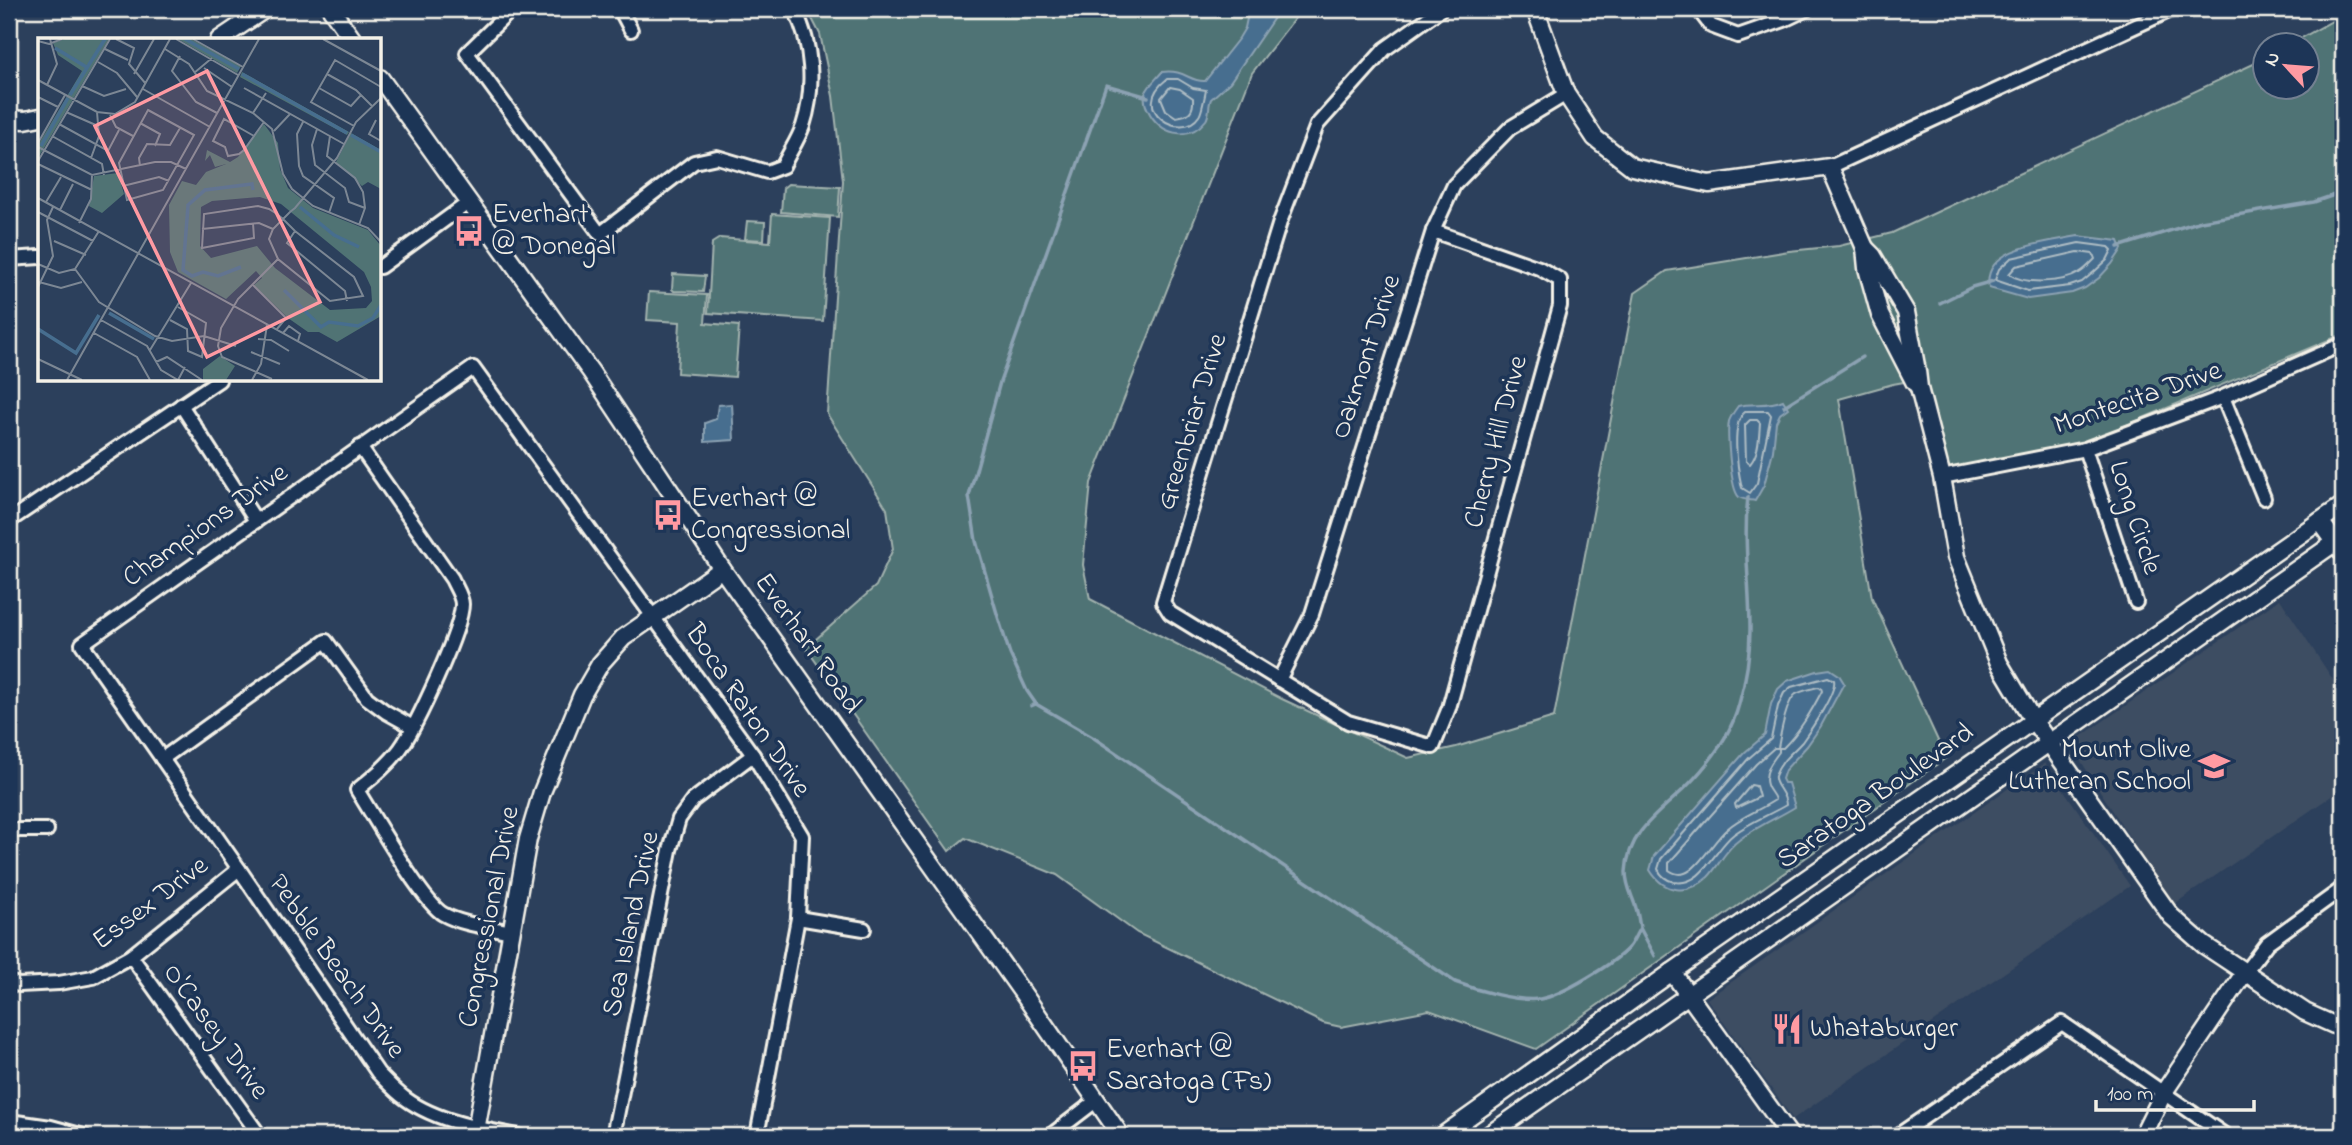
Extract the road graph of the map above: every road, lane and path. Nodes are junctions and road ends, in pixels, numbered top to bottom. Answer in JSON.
{"nodes":[{"id":1,"x":265,"y":9,"type":"edge"},
{"id":2,"x":331,"y":9,"type":"edge"},
{"id":3,"x":512,"y":9,"type":"edge"},
{"id":4,"x":620,"y":9,"type":"edge"},
{"id":5,"x":794,"y":9,"type":"edge"},
{"id":6,"x":1441,"y":9,"type":"edge"},
{"id":7,"x":1535,"y":9,"type":"edge"},
{"id":8,"x":1698,"y":9,"type":"edge"},
{"id":9,"x":1807,"y":9,"type":"edge"},
{"id":10,"x":2173,"y":9,"type":"edge"},
{"id":11,"x":631,"y":30,"type":"dead end"},
{"id":12,"x":222,"y":38,"type":"edge"},
{"id":13,"x":352,"y":38,"type":"edge"},
{"id":14,"x":382,"y":86,"type":"edge"},
{"id":15,"x":1566,"y":94,"type":"junction"},
{"id":16,"x":38,"y":117,"type":"edge"},
{"id":17,"x":9,"y":119,"type":"edge"},
{"id":18,"x":1830,"y":167,"type":"junction"},
{"id":19,"x":468,"y":203,"type":"junction"},
{"id":20,"x":1433,"y":231,"type":"junction"},
{"id":21,"x":1865,"y":248,"type":"junction"},
{"id":22,"x":38,"y":257,"type":"edge"},
{"id":23,"x":9,"y":259,"type":"edge"},
{"id":24,"x":382,"y":266,"type":"edge"},
{"id":25,"x":2343,"y":344,"type":"edge"},
{"id":26,"x":473,"y":368,"type":"joint"},
{"id":27,"x":216,"y":382,"type":"edge"},
{"id":28,"x":1919,"y":388,"type":"junction"},
{"id":29,"x":2223,"y":397,"type":"junction"},
{"id":30,"x":181,"y":405,"type":"junction"},
{"id":31,"x":360,"y":447,"type":"junction"},
{"id":32,"x":2085,"y":449,"type":"junction"},
{"id":33,"x":1942,"y":477,"type":"junction"},
{"id":34,"x":2264,"y":498,"type":"dead end"},
{"id":35,"x":2343,"y":505,"type":"edge"},
{"id":36,"x":9,"y":521,"type":"edge"},
{"id":37,"x":256,"y":521,"type":"junction"},
{"id":38,"x":2320,"y":521,"type":"junction"},
{"id":39,"x":2340,"y":544,"type":"edge"},
{"id":40,"x":722,"y":569,"type":"junction"},
{"id":41,"x":2136,"y":602,"type":"dead end"},
{"id":42,"x":653,"y":617,"type":"junction"},
{"id":43,"x":1279,"y":680,"type":"junction"},
{"id":44,"x":2033,"y":720,"type":"junction"},
{"id":45,"x":413,"y":727,"type":"junction"},
{"id":46,"x":2050,"y":743,"type":"junction"},
{"id":47,"x":1433,"y":747,"type":"joint"},
{"id":48,"x":753,"y":755,"type":"junction"},
{"id":49,"x":162,"y":759,"type":"junction"},
{"id":50,"x":9,"y":830,"type":"edge"},
{"id":51,"x":47,"y":830,"type":"dead end"},
{"id":52,"x":239,"y":869,"type":"junction"},
{"id":53,"x":2343,"y":888,"type":"edge"},
{"id":54,"x":798,"y":918,"type":"junction"},
{"id":55,"x":864,"y":929,"type":"dead end"},
{"id":56,"x":511,"y":932,"type":"junction"},
{"id":57,"x":131,"y":956,"type":"junction"},
{"id":58,"x":1672,"y":972,"type":"junction"},
{"id":59,"x":2245,"y":972,"type":"junction"},
{"id":60,"x":9,"y":982,"type":"edge"},
{"id":61,"x":1688,"y":994,"type":"junction"},
{"id":62,"x":2343,"y":1029,"type":"edge"},
{"id":63,"x":2164,"y":1092,"type":"junction"},
{"id":64,"x":1097,"y":1100,"type":"junction"},
{"id":65,"x":14,"y":1122,"type":"edge"},
{"id":66,"x":476,"y":1132,"type":"edge"},
{"id":67,"x":13,"y":1136,"type":"edge"},
{"id":68,"x":84,"y":1136,"type":"edge"},
{"id":69,"x":260,"y":1136,"type":"edge"},
{"id":70,"x":519,"y":1136,"type":"edge"},
{"id":71,"x":613,"y":1136,"type":"edge"},
{"id":72,"x":757,"y":1136,"type":"edge"},
{"id":73,"x":1050,"y":1136,"type":"edge"},
{"id":74,"x":1121,"y":1136,"type":"edge"},
{"id":75,"x":1441,"y":1136,"type":"edge"},
{"id":76,"x":1488,"y":1136,"type":"edge"},
{"id":77,"x":1790,"y":1136,"type":"edge"},
{"id":78,"x":1897,"y":1136,"type":"edge"},
{"id":79,"x":2142,"y":1136,"type":"edge"},
{"id":80,"x":2226,"y":1136,"type":"edge"}],
"edges":[{"from":1,"to":12,"type":"main road"},
{"from":2,"to":13,"type":"main road"},
{"from":3,"to":5,"type":"street"},
{"from":4,"to":11,"type":"street"},
{"from":6,"to":43,"type":"street","name":"Greenbriar Drive"},
{"from":7,"to":15,"type":"main road"},
{"from":8,"to":9,"type":"street"},
{"from":10,"to":18,"type":"street"},
{"from":14,"to":19,"type":"main road","name":"Everhart Road"},
{"from":15,"to":18,"type":"main road"},
{"from":15,"to":20,"type":"street","name":"Oakmont Drive"},
{"from":16,"to":17,"type":"main road"},
{"from":18,"to":21,"type":"main road"},
{"from":19,"to":24,"type":"street"},
{"from":19,"to":40,"type":"main road","name":"Everhart Road"},
{"from":20,"to":43,"type":"street","name":"Oakmont Drive"},
{"from":20,"to":47,"type":"street","name":"Cherry Hill Drive"},
{"from":21,"to":28,"type":"main road"},
{"from":21,"to":28,"type":"main road"},
{"from":22,"to":23,"type":"street"},
{"from":25,"to":29,"type":"street","name":"Montecita Drive"},
{"from":26,"to":31,"type":"street","name":"Champions Drive"},
{"from":26,"to":42,"type":"street","name":"Boca Raton Drive"},
{"from":27,"to":30,"type":"street"},
{"from":28,"to":33,"type":"main road"},
{"from":29,"to":32,"type":"street","name":"Montecita Drive"},
{"from":29,"to":34,"type":"street"},
{"from":30,"to":36,"type":"street"},
{"from":30,"to":37,"type":"street"},
{"from":31,"to":37,"type":"street","name":"Champions Drive"},
{"from":31,"to":45,"type":"street"},
{"from":32,"to":33,"type":"street","name":"Montecita Drive"},
{"from":32,"to":41,"type":"street","name":"Long Circle"},
{"from":33,"to":44,"type":"main road"},
{"from":35,"to":38,"type":"main road","name":"Saratoga Boulevard"},
{"from":37,"to":49,"type":"street","name":"Champions Drive"},
{"from":38,"to":39,"type":"main road"},
{"from":38,"to":44,"type":"main road","name":"Saratoga Boulevard"},
{"from":39,"to":46,"type":"main road","name":"Saratoga Boulevard"},
{"from":40,"to":42,"type":"main road","name":"Congressional Drive"},
{"from":40,"to":64,"type":"main road","name":"Everhart Road"},
{"from":42,"to":48,"type":"street","name":"Boca Raton Drive"},
{"from":42,"to":56,"type":"main road","name":"Congressional Drive"},
{"from":43,"to":47,"type":"street","name":"Greenbriar Drive"},
{"from":44,"to":46,"type":"main road"},
{"from":44,"to":58,"type":"main road","name":"Saratoga Boulevard"},
{"from":45,"to":49,"type":"street"},
{"from":45,"to":56,"type":"street"},
{"from":46,"to":59,"type":"main road"},
{"from":46,"to":61,"type":"main road","name":"Saratoga Boulevard"},
{"from":48,"to":54,"type":"street","name":"Boca Raton Drive"},
{"from":48,"to":71,"type":"street","name":"Sea Island Drive"},
{"from":49,"to":52,"type":"street","name":"Pebble Beach Drive"},
{"from":50,"to":51,"type":"street"},
{"from":52,"to":57,"type":"street","name":"Essex Drive"},
{"from":52,"to":66,"type":"street","name":"Pebble Beach Drive"},
{"from":53,"to":59,"type":"street"},
{"from":54,"to":55,"type":"street"},
{"from":54,"to":72,"type":"street","name":"Boca Raton Drive"},
{"from":56,"to":66,"type":"main road","name":"Congressional Drive"},
{"from":57,"to":60,"type":"street","name":"Essex Drive"},
{"from":57,"to":69,"type":"street","name":"O'Casey Drive"},
{"from":58,"to":61,"type":"main road"},
{"from":58,"to":75,"type":"main road","name":"Saratoga Boulevard"},
{"from":59,"to":62,"type":"main road"},
{"from":59,"to":63,"type":"main road"},
{"from":61,"to":76,"type":"main road","name":"Saratoga Boulevard"},
{"from":61,"to":77,"type":"main road"},
{"from":63,"to":78,"type":"street"},
{"from":63,"to":79,"type":"main road"},
{"from":63,"to":80,"type":"street"},
{"from":64,"to":73,"type":"street"},
{"from":64,"to":74,"type":"main road","name":"Everhart Road"},
{"from":65,"to":67,"type":"street"},
{"from":65,"to":68,"type":"street"},
{"from":66,"to":70,"type":"street","name":"Pebble Beach Drive"}]}
